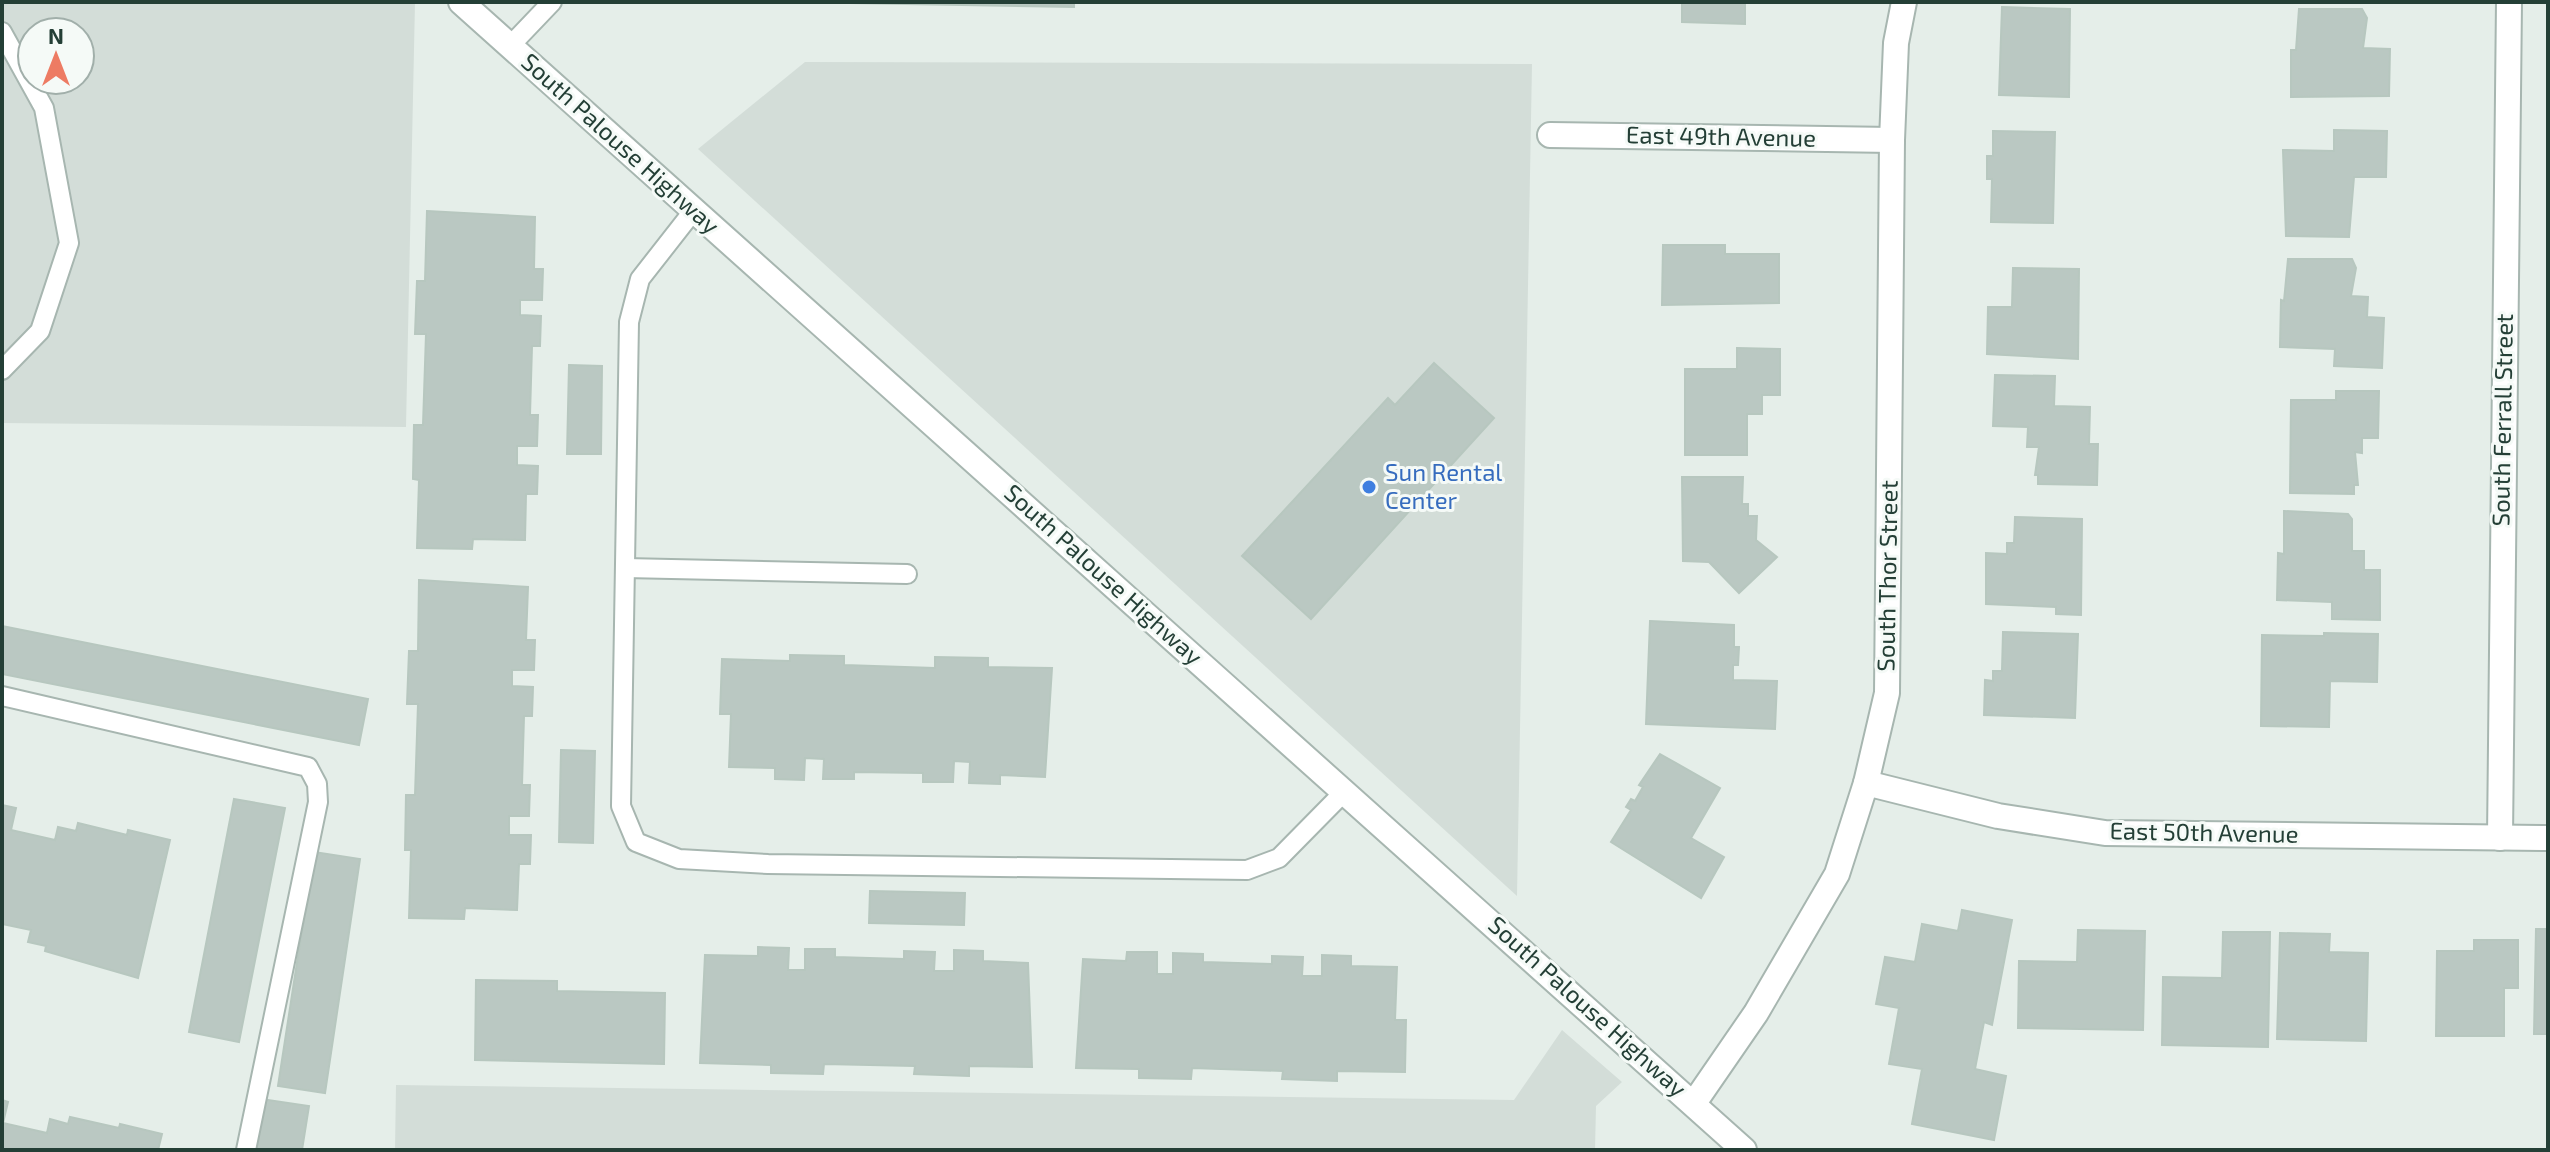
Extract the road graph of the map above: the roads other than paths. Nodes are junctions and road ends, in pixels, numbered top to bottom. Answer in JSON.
{"nodes":[{"id":1,"x":461,"y":2,"type":"edge"},
{"id":2,"x":552,"y":2,"type":"edge"},
{"id":3,"x":1904,"y":2,"type":"edge"},
{"id":4,"x":2509,"y":2,"type":"edge"},
{"id":5,"x":2,"y":32,"type":"edge"},
{"id":6,"x":510,"y":46,"type":"junction"},
{"id":7,"x":1550,"y":135,"type":"dead end"},
{"id":8,"x":1892,"y":140,"type":"junction"},
{"id":9,"x":694,"y":210,"type":"junction"},
{"id":10,"x":2,"y":370,"type":"edge"},
{"id":11,"x":625,"y":568,"type":"junction"},
{"id":12,"x":907,"y":574,"type":"dead end"},
{"id":13,"x":2,"y":696,"type":"edge"},
{"id":14,"x":1866,"y":783,"type":"junction"},
{"id":15,"x":1345,"y":791,"type":"junction"},
{"id":16,"x":2500,"y":838,"type":"junction"},
{"id":17,"x":2548,"y":838,"type":"edge"},
{"id":18,"x":1694,"y":1103,"type":"junction"},
{"id":19,"x":246,"y":1150,"type":"edge"},
{"id":20,"x":1744,"y":1150,"type":"edge"}],
"edges":[{"from":1,"to":6,"type":"street","name":"South Palouse Highway"},
{"from":2,"to":6,"type":"lane"},
{"from":3,"to":8,"type":"street","name":"South Thor Street"},
{"from":4,"to":16,"type":"street","name":"South Ferrall Street"},
{"from":5,"to":10,"type":"lane"},
{"from":6,"to":9,"type":"street","name":"South Palouse Highway"},
{"from":7,"to":8,"type":"street","name":"East 49th Avenue"},
{"from":8,"to":14,"type":"street","name":"South Thor Street"},
{"from":9,"to":11,"type":"lane"},
{"from":9,"to":15,"type":"street","name":"South Palouse Highway"},
{"from":11,"to":12,"type":"lane"},
{"from":11,"to":15,"type":"lane"},
{"from":13,"to":19,"type":"lane"},
{"from":14,"to":16,"type":"street","name":"East 50th Avenue"},
{"from":14,"to":18,"type":"street","name":"South Thor Street"},
{"from":15,"to":18,"type":"street","name":"South Palouse Highway"},
{"from":16,"to":17,"type":"street","name":"East 50th Avenue"},
{"from":18,"to":20,"type":"street","name":"South Palouse Highway"}]}
